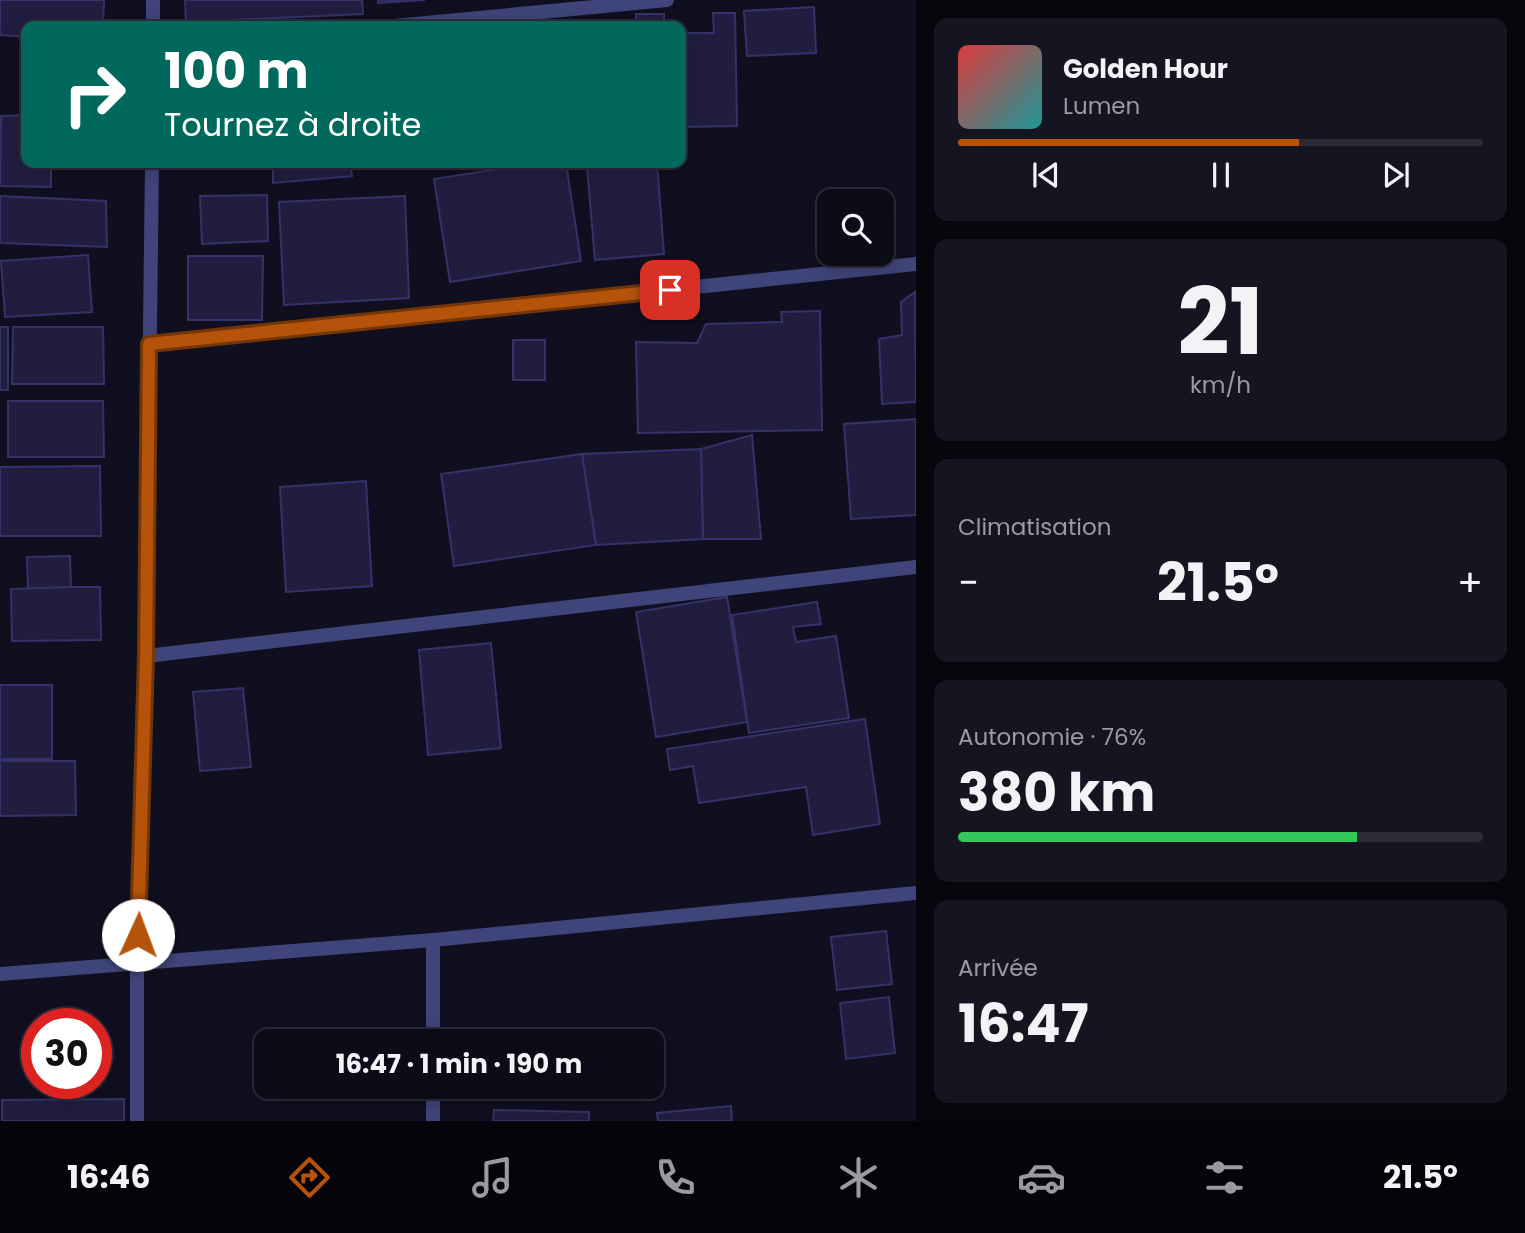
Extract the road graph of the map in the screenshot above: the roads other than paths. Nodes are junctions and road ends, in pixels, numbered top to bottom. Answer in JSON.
{"nodes":[{"id":1,"x":153,"y":0,"type":"edge"},
{"id":2,"x":667,"y":0,"type":"edge"},
{"id":3,"x":153,"y":21,"type":"edge"},
{"id":4,"x":446,"y":21,"type":"edge"},
{"id":5,"x":152,"y":168,"type":"edge"},
{"id":6,"x":916,"y":264,"type":"edge"},
{"id":7,"x":149,"y":344,"type":"junction"},
{"id":8,"x":916,"y":567,"type":"edge"},
{"id":9,"x":146,"y":656,"type":"junction"},
{"id":10,"x":916,"y":893,"type":"edge"},
{"id":11,"x":433,"y":940,"type":"junction"},
{"id":12,"x":137,"y":963,"type":"junction"},
{"id":13,"x":0,"y":974,"type":"edge"},
{"id":14,"x":433,"y":1029,"type":"edge"},
{"id":15,"x":433,"y":1099,"type":"edge"},
{"id":16,"x":137,"y":1121,"type":"edge"},
{"id":17,"x":433,"y":1121,"type":"edge"}],
"edges":[{"from":1,"to":3,"type":"street"},
{"from":2,"to":4,"type":"street"},
{"from":5,"to":7,"type":"street"},
{"from":6,"to":7,"type":"street"},
{"from":7,"to":9,"type":"street"},
{"from":8,"to":9,"type":"street"},
{"from":9,"to":12,"type":"street"},
{"from":10,"to":11,"type":"street"},
{"from":11,"to":12,"type":"street"},
{"from":11,"to":14,"type":"street"},
{"from":12,"to":13,"type":"street"},
{"from":12,"to":16,"type":"street"},
{"from":15,"to":17,"type":"street"}]}
